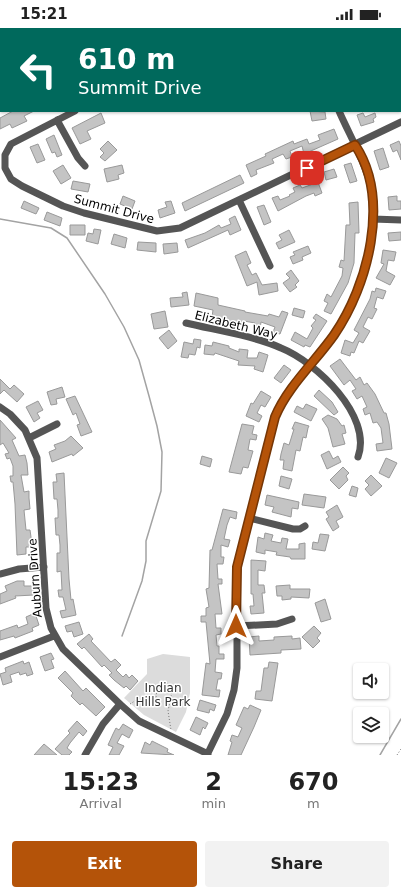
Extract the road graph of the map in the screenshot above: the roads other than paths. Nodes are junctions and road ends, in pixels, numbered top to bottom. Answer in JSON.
{"nodes":[{"id":1,"x":73,"y":112,"type":"edge"},
{"id":2,"x":339,"y":112,"type":"edge"},
{"id":3,"x":57,"y":120,"type":"junction"},
{"id":4,"x":401,"y":122,"type":"edge"},
{"id":5,"x":355,"y":145,"type":"junction"},
{"id":6,"x":85,"y":166,"type":"dead end"},
{"id":7,"x":239,"y":200,"type":"junction"},
{"id":8,"x":373,"y":220,"type":"junction"},
{"id":9,"x":401,"y":220,"type":"edge"},
{"id":10,"x":270,"y":266,"type":"dead end"},
{"id":11,"x":186,"y":323,"type":"dead end"},
{"id":12,"x":310,"y":366,"type":"junction"},
{"id":13,"x":0,"y":407,"type":"edge"},
{"id":14,"x":57,"y":424,"type":"dead end"},
{"id":15,"x":29,"y":438,"type":"junction"},
{"id":16,"x":358,"y":457,"type":"dead end"},
{"id":17,"x":249,"y":518,"type":"junction"},
{"id":18,"x":305,"y":526,"type":"dead end"},
{"id":19,"x":44,"y":567,"type":"junction"},
{"id":20,"x":0,"y":574,"type":"edge"},
{"id":21,"x":292,"y":619,"type":"dead end"},
{"id":22,"x":236,"y":626,"type":"junction"},
{"id":23,"x":54,"y":636,"type":"junction"},
{"id":24,"x":0,"y":657,"type":"edge"},
{"id":25,"x":120,"y":704,"type":"junction"},
{"id":26,"x":207,"y":754,"type":"edge"},
{"id":27,"x":85,"y":755,"type":"edge"}],
"edges":[{"from":1,"to":3,"type":"street","name":"Summit Drive"},
{"from":2,"to":5,"type":"street"},
{"from":3,"to":6,"type":"street"},
{"from":3,"to":7,"type":"street","name":"Summit Drive"},
{"from":4,"to":5,"type":"street","name":"Summit Drive"},
{"from":5,"to":7,"type":"street","name":"Summit Drive"},
{"from":5,"to":8,"type":"street"},
{"from":7,"to":10,"type":"street"},
{"from":8,"to":9,"type":"street"},
{"from":8,"to":12,"type":"street"},
{"from":11,"to":12,"type":"street","name":"Elizabeth Way"},
{"from":12,"to":16,"type":"street","name":"Elizabeth Way"},
{"from":12,"to":17,"type":"street"},
{"from":13,"to":15,"type":"street","name":"Auburn Drive"},
{"from":14,"to":15,"type":"street"},
{"from":15,"to":19,"type":"street","name":"Auburn Drive"},
{"from":17,"to":18,"type":"street"},
{"from":17,"to":22,"type":"street"},
{"from":19,"to":20,"type":"street"},
{"from":19,"to":23,"type":"street","name":"Auburn Drive"},
{"from":21,"to":22,"type":"street"},
{"from":22,"to":26,"type":"street"},
{"from":23,"to":24,"type":"street"},
{"from":23,"to":25,"type":"street","name":"Auburn Drive"},
{"from":25,"to":26,"type":"street","name":"Auburn Drive"},
{"from":25,"to":27,"type":"street"}]}
